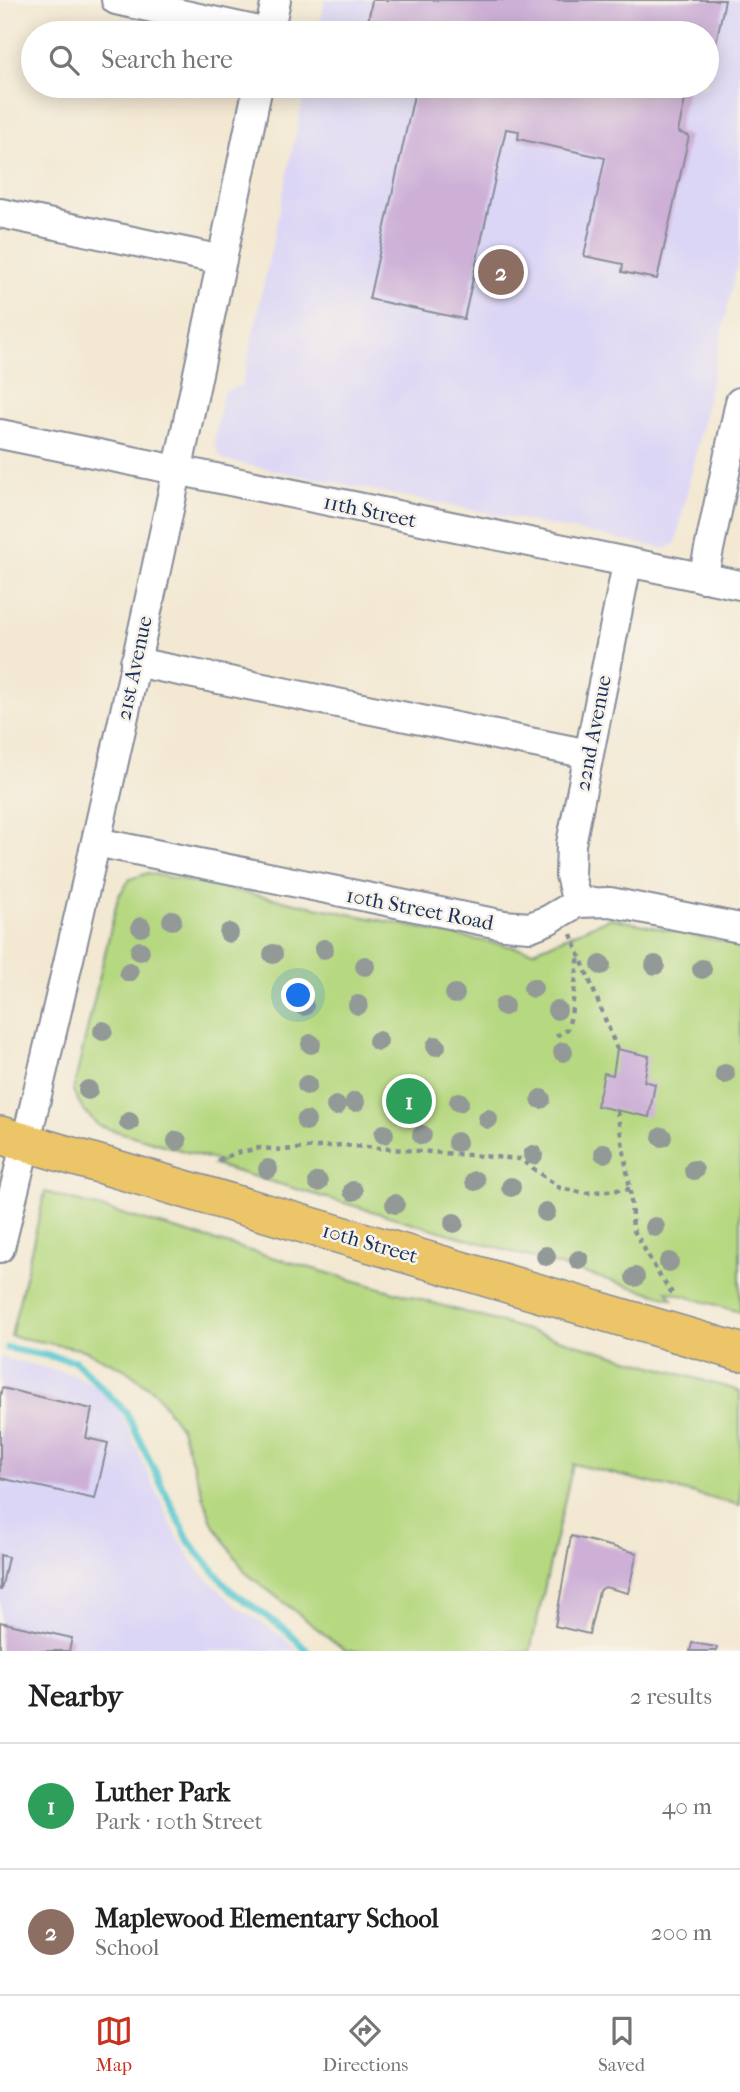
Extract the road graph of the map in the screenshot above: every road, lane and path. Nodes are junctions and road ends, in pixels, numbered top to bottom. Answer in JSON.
{"nodes":[{"id":1,"x":117,"y":0,"type":"edge"},
{"id":2,"x":276,"y":0,"type":"edge"},
{"id":3,"x":213,"y":21,"type":"edge"},
{"id":4,"x":271,"y":21,"type":"edge"},
{"id":5,"x":256,"y":98,"type":"edge"},
{"id":6,"x":0,"y":213,"type":"edge"},
{"id":7,"x":222,"y":260,"type":"junction"},
{"id":8,"x":739,"y":413,"type":"edge"},
{"id":9,"x":0,"y":434,"type":"edge"},
{"id":10,"x":177,"y":471,"type":"junction"},
{"id":11,"x":627,"y":564,"type":"junction"},
{"id":12,"x":703,"y":578,"type":"junction"},
{"id":13,"x":740,"y":585,"type":"edge"},
{"id":14,"x":135,"y":662,"type":"junction"},
{"id":15,"x":590,"y":754,"type":"junction"},
{"id":16,"x":96,"y":842,"type":"junction"},
{"id":17,"x":577,"y":903,"type":"junction"},
{"id":18,"x":740,"y":928,"type":"edge"},
{"id":19,"x":571,"y":934,"type":"dead end"},
{"id":20,"x":579,"y":953,"type":"junction"},
{"id":21,"x":556,"y":1036,"type":"dead end"},
{"id":22,"x":617,"y":1049,"type":"dead end"},
{"id":23,"x":617,"y":1111,"type":"dead end"},
{"id":24,"x":13,"y":1139,"type":"edge"},
{"id":25,"x":218,"y":1160,"type":"dead end"},
{"id":26,"x":630,"y":1189,"type":"junction"},
{"id":27,"x":0,"y":1248,"type":"edge"},
{"id":28,"x":672,"y":1293,"type":"dead end"},
{"id":29,"x":740,"y":1352,"type":"edge"}],
"edges":[{"from":1,"to":3,"type":"street"},
{"from":2,"to":4,"type":"street"},
{"from":5,"to":7,"type":"street","name":"21st Avenue"},
{"from":6,"to":7,"type":"street"},
{"from":7,"to":10,"type":"street","name":"21st Avenue"},
{"from":8,"to":12,"type":"street"},
{"from":9,"to":10,"type":"street","name":"11th Street"},
{"from":10,"to":11,"type":"street","name":"11th Street"},
{"from":10,"to":14,"type":"street","name":"21st Avenue"},
{"from":11,"to":12,"type":"street","name":"11th Street"},
{"from":11,"to":15,"type":"street","name":"22nd Avenue"},
{"from":12,"to":13,"type":"street","name":"11th Street"},
{"from":14,"to":15,"type":"street"},
{"from":14,"to":16,"type":"street","name":"21st Avenue"},
{"from":15,"to":17,"type":"street","name":"22nd Avenue"},
{"from":16,"to":17,"type":"street","name":"10th Street Road"},
{"from":16,"to":24,"type":"street","name":"21st Avenue"},
{"from":17,"to":18,"type":"street","name":"10th Street Road"},
{"from":19,"to":20,"type":"path"},
{"from":20,"to":21,"type":"path"},
{"from":20,"to":22,"type":"path"},
{"from":23,"to":26,"type":"path"},
{"from":24,"to":27,"type":"street","name":"21st Avenue"},
{"from":24,"to":29,"type":"main road","name":"10th Street"},
{"from":25,"to":26,"type":"path"},
{"from":26,"to":28,"type":"path"}]}
